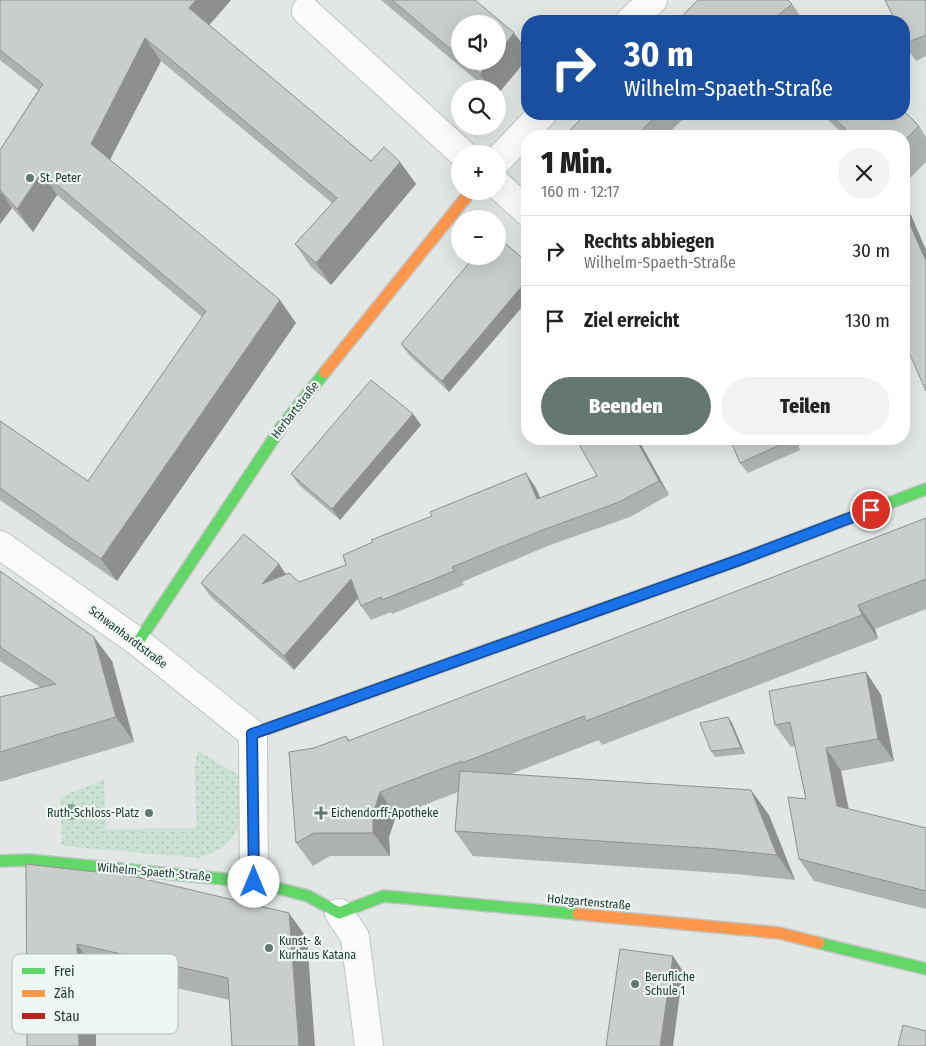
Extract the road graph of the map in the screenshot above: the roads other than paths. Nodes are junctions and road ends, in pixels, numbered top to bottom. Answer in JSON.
{"nodes":[{"id":1,"x":653,"y":0,"type":"edge"},
{"id":2,"x":306,"y":11,"type":"dead end"},
{"id":3,"x":637,"y":15,"type":"edge"},
{"id":4,"x":536,"y":120,"type":"edge"},
{"id":5,"x":527,"y":130,"type":"edge"},
{"id":6,"x":521,"y":136,"type":"edge"},
{"id":7,"x":453,"y":145,"type":"edge"},
{"id":8,"x":506,"y":152,"type":"edge"},
{"id":9,"x":506,"y":192,"type":"edge"},
{"id":10,"x":464,"y":200,"type":"edge"},
{"id":11,"x":521,"y":206,"type":"edge"},
{"id":12,"x":926,"y":489,"type":"edge"},
{"id":13,"x":0,"y":545,"type":"edge"},
{"id":14,"x":138,"y":642,"type":"junction"},
{"id":15,"x":252,"y":734,"type":"junction"},
{"id":16,"x":28,"y":860,"type":"junction"},
{"id":17,"x":0,"y":861,"type":"edge"},
{"id":18,"x":254,"y":882,"type":"junction"},
{"id":19,"x":28,"y":889,"type":"edge"},
{"id":20,"x":339,"y":913,"type":"junction"},
{"id":21,"x":926,"y":969,"type":"edge"},
{"id":22,"x":369,"y":1046,"type":"edge"}],
"edges":[{"from":1,"to":3,"type":"street"},
{"from":2,"to":7,"type":"street"},
{"from":4,"to":5,"type":"street"},
{"from":6,"to":8,"type":"street"},
{"from":9,"to":11,"type":"street"},
{"from":10,"to":14,"type":"street","name":"Herbartstraße"},
{"from":12,"to":15,"type":"street"},
{"from":13,"to":14,"type":"street","name":"Schwanhardtstraße"},
{"from":14,"to":15,"type":"street","name":"Schwanhardtstraße"},
{"from":15,"to":18,"type":"street"},
{"from":16,"to":17,"type":"street","name":"Wilhelm-Spaeth-Straße"},
{"from":16,"to":18,"type":"street","name":"Wilhelm-Spaeth-Straße"},
{"from":16,"to":19,"type":"street"},
{"from":18,"to":20,"type":"street"},
{"from":20,"to":21,"type":"street","name":"Holzgartenstraße"},
{"from":20,"to":22,"type":"street"}]}
